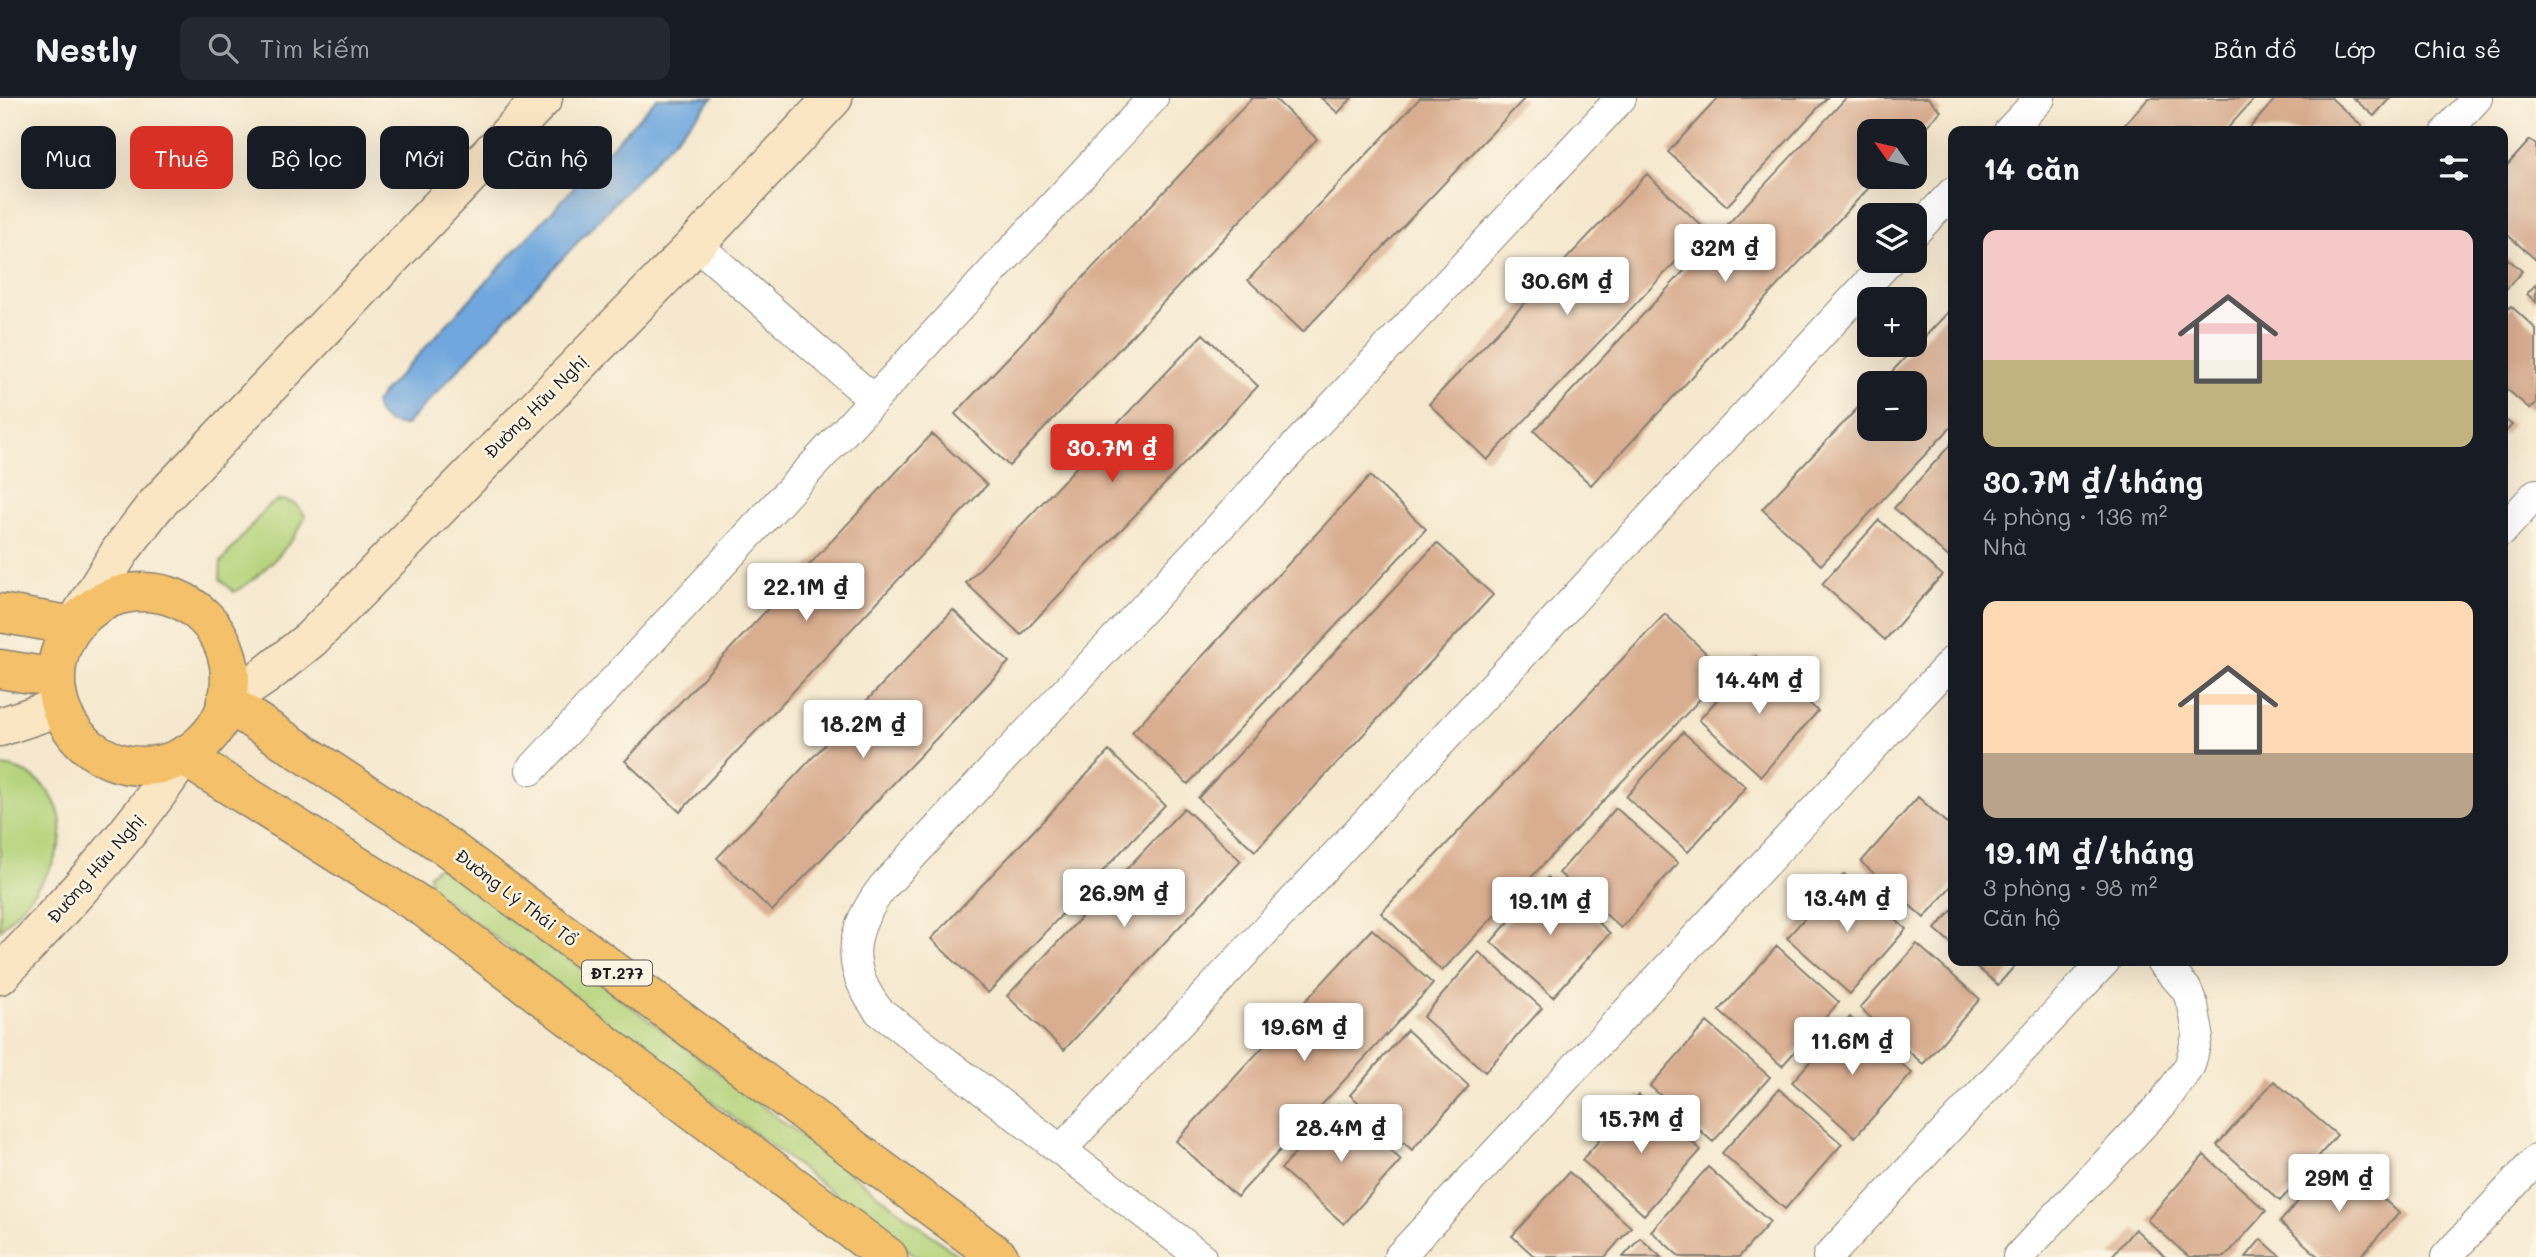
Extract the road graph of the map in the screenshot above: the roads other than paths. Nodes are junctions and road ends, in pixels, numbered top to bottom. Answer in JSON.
{"nodes":[{"id":1,"x":543,"y":98,"type":"edge"},
{"id":2,"x":833,"y":98,"type":"edge"},
{"id":3,"x":1153,"y":98,"type":"edge"},
{"id":4,"x":1621,"y":98,"type":"edge"},
{"id":5,"x":2040,"y":98,"type":"edge"},
{"id":6,"x":2477,"y":98,"type":"edge"},
{"id":7,"x":2015,"y":126,"type":"edge"},
{"id":8,"x":2451,"y":126,"type":"edge"},
{"id":9,"x":1948,"y":197,"type":"edge"},
{"id":10,"x":1927,"y":219,"type":"edge"},
{"id":11,"x":696,"y":244,"type":"junction"},
{"id":12,"x":1878,"y":273,"type":"edge"},
{"id":13,"x":874,"y":400,"type":"junction"},
{"id":14,"x":2536,"y":494,"type":"edge"},
{"id":15,"x":2508,"y":524,"type":"edge"},
{"id":16,"x":0,"y":613,"type":"edge"},
{"id":17,"x":76,"y":623,"type":"junction"},
{"id":18,"x":1948,"y":667,"type":"edge"},
{"id":19,"x":0,"y":669,"type":"edge"},
{"id":20,"x":58,"y":692,"type":"junction"},
{"id":21,"x":226,"y":702,"type":"junction"},
{"id":22,"x":0,"y":727,"type":"edge"},
{"id":23,"x":183,"y":756,"type":"junction"},
{"id":24,"x":531,"y":770,"type":"dead end"},
{"id":25,"x":2100,"y":966,"type":"edge"},
{"id":26,"x":2165,"y":966,"type":"edge"},
{"id":27,"x":0,"y":975,"type":"edge"},
{"id":28,"x":1061,"y":1150,"type":"junction"},
{"id":29,"x":2536,"y":1160,"type":"edge"},
{"id":30,"x":888,"y":1257,"type":"edge"},
{"id":31,"x":999,"y":1257,"type":"edge"},
{"id":32,"x":1202,"y":1257,"type":"edge"},
{"id":33,"x":1399,"y":1257,"type":"edge"},
{"id":34,"x":1828,"y":1257,"type":"edge"},
{"id":35,"x":2018,"y":1257,"type":"edge"},
{"id":36,"x":2446,"y":1257,"type":"edge"}],
"edges":[{"from":1,"to":17,"type":"main road"},
{"from":2,"to":11,"type":"main road","name":"Đường Hữu Nghị"},
{"from":3,"to":13,"type":"street"},
{"from":4,"to":28,"type":"street"},
{"from":5,"to":7,"type":"street"},
{"from":6,"to":8,"type":"street"},
{"from":9,"to":10,"type":"street"},
{"from":11,"to":13,"type":"street"},
{"from":11,"to":21,"type":"main road","name":"Đường Hữu Nghị"},
{"from":12,"to":28,"type":"street"},
{"from":13,"to":24,"type":"street"},
{"from":14,"to":15,"type":"street"},
{"from":16,"to":17,"type":"main road"},
{"from":17,"to":20,"type":"main road"},
{"from":17,"to":21,"type":"main road"},
{"from":18,"to":33,"type":"street"},
{"from":19,"to":20,"type":"main road"},
{"from":20,"to":22,"type":"main road"},
{"from":20,"to":23,"type":"main road"},
{"from":21,"to":23,"type":"main road"},
{"from":21,"to":31,"type":"main road","name":"Đường Lý Thái Tổ","number":"ĐT.277"},
{"from":23,"to":27,"type":"main road","name":"Đường Hữu Nghị"},
{"from":23,"to":30,"type":"main road"},
{"from":25,"to":34,"type":"street"},
{"from":26,"to":35,"type":"street"},
{"from":28,"to":32,"type":"street"},
{"from":29,"to":36,"type":"street"}]}
